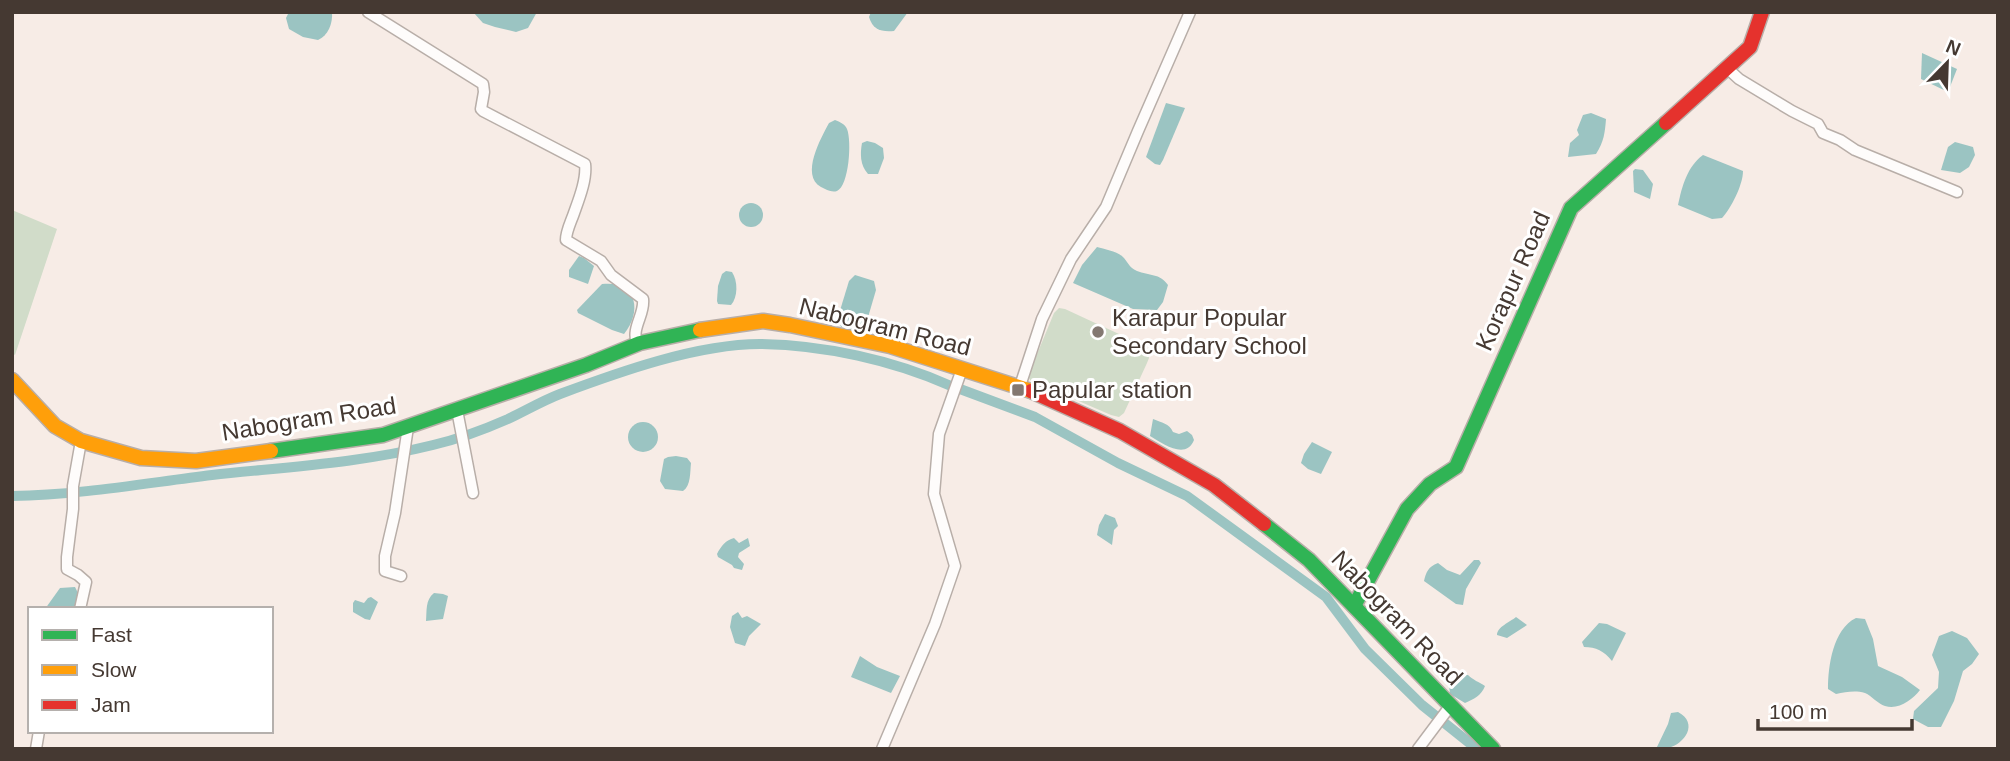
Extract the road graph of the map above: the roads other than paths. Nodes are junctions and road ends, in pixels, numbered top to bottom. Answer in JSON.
{"nodes":[{"id":1,"x":368,"y":12,"type":"edge"},
{"id":2,"x":1190,"y":12,"type":"edge"},
{"id":3,"x":1762,"y":12,"type":"edge"},
{"id":4,"x":1727,"y":68,"type":"junction"},
{"id":5,"x":1957,"y":192,"type":"dead end"},
{"id":6,"x":637,"y":344,"type":"junction"},
{"id":7,"x":962,"y":369,"type":"junction"},
{"id":8,"x":12,"y":380,"type":"edge"},
{"id":9,"x":1020,"y":386,"type":"junction"},
{"id":10,"x":457,"y":410,"type":"junction"},
{"id":11,"x":408,"y":426,"type":"junction"},
{"id":12,"x":80,"y":442,"type":"junction"},
{"id":13,"x":473,"y":493,"type":"dead end"},
{"id":14,"x":401,"y":576,"type":"dead end"},
{"id":15,"x":1354,"y":606,"type":"junction"},
{"id":16,"x":80,"y":607,"type":"edge"},
{"id":17,"x":1451,"y":705,"type":"junction"},
{"id":18,"x":882,"y":749,"type":"edge"},
{"id":19,"x":1418,"y":749,"type":"edge"},
{"id":20,"x":1493,"y":749,"type":"edge"}],
"edges":[{"from":1,"to":6,"type":"street"},
{"from":2,"to":9,"type":"street"},
{"from":3,"to":4,"type":"main road","name":"Korapur Road"},
{"from":4,"to":5,"type":"street"},
{"from":4,"to":15,"type":"main road","name":"Korapur Road"},
{"from":6,"to":7,"type":"main road","name":"Nabogram Road"},
{"from":6,"to":10,"type":"main road","name":"Nabogram Road"},
{"from":7,"to":9,"type":"main road","name":"Nabogram Road"},
{"from":7,"to":18,"type":"street"},
{"from":8,"to":12,"type":"main road","name":"Nabogram Road"},
{"from":9,"to":15,"type":"main road","name":"Nabogram Road"},
{"from":10,"to":11,"type":"main road","name":"Nabogram Road"},
{"from":10,"to":13,"type":"street"},
{"from":11,"to":12,"type":"main road","name":"Nabogram Road"},
{"from":11,"to":14,"type":"street"},
{"from":12,"to":16,"type":"street"},
{"from":15,"to":17,"type":"main road","name":"Nabogram Road"},
{"from":17,"to":19,"type":"street"},
{"from":17,"to":20,"type":"main road","name":"Nabogram Road"}]}
